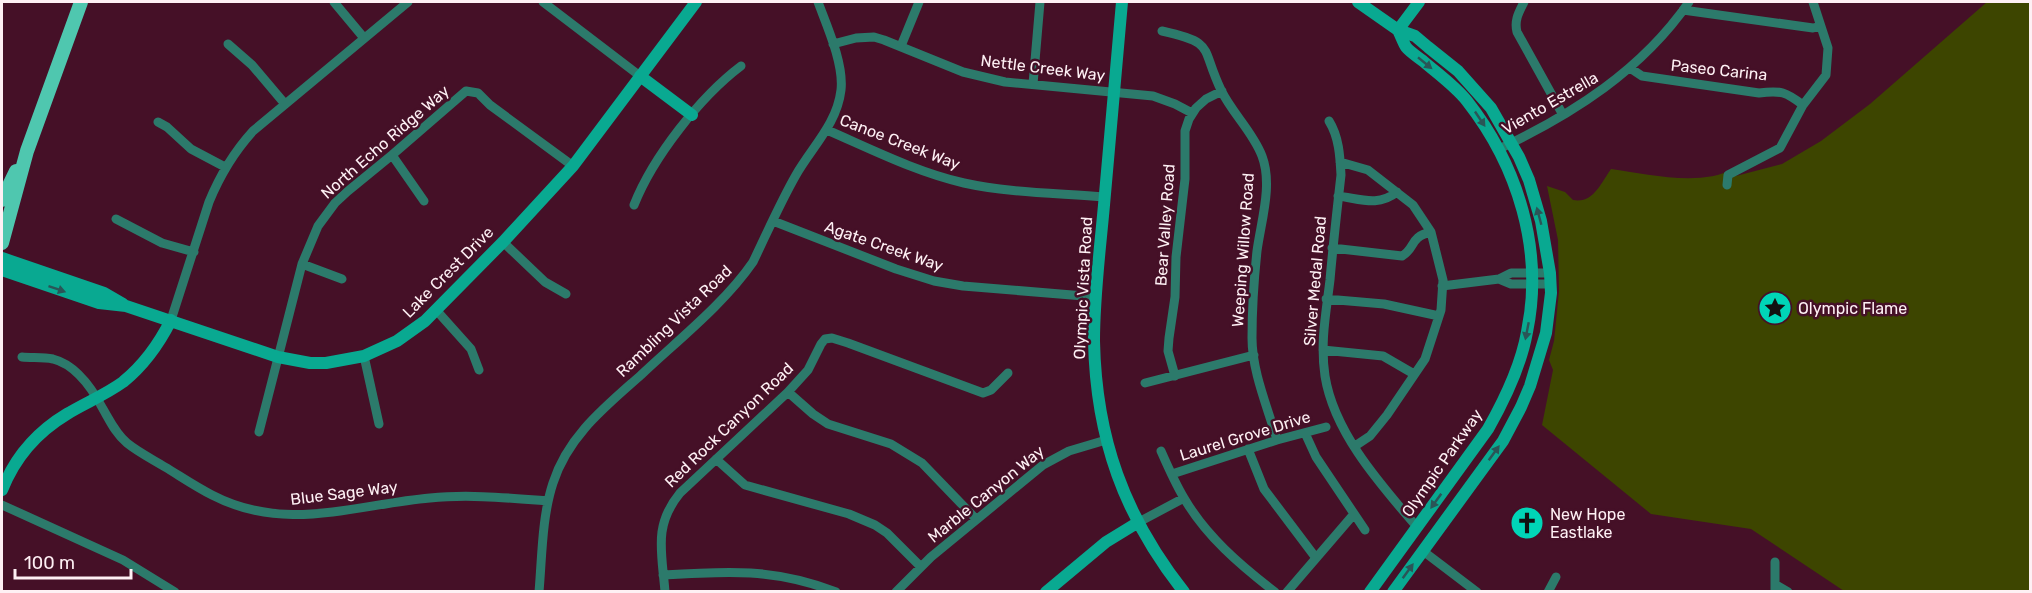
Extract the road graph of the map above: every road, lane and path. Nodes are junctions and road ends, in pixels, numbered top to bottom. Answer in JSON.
{"nodes":[{"id":1,"x":81,"y":2,"type":"edge"},
{"id":2,"x":334,"y":2,"type":"edge"},
{"id":3,"x":408,"y":2,"type":"edge"},
{"id":4,"x":543,"y":2,"type":"edge"},
{"id":5,"x":696,"y":2,"type":"edge"},
{"id":6,"x":818,"y":2,"type":"edge"},
{"id":7,"x":920,"y":2,"type":"edge"},
{"id":8,"x":1040,"y":2,"type":"edge"},
{"id":9,"x":1122,"y":2,"type":"edge"},
{"id":10,"x":1358,"y":2,"type":"edge"},
{"id":11,"x":1419,"y":2,"type":"edge"},
{"id":12,"x":1524,"y":2,"type":"edge"},
{"id":13,"x":1813,"y":2,"type":"edge"},
{"id":14,"x":1686,"y":6,"type":"edge"},
{"id":15,"x":1821,"y":26,"type":"junction"},
{"id":16,"x":1398,"y":30,"type":"junction"},
{"id":17,"x":1162,"y":31,"type":"dead end"},
{"id":18,"x":364,"y":38,"type":"junction"},
{"id":19,"x":228,"y":44,"type":"dead end"},
{"id":20,"x":832,"y":44,"type":"junction"},
{"id":21,"x":901,"y":46,"type":"junction"},
{"id":22,"x":741,"y":66,"type":"dead end"},
{"id":23,"x":1630,"y":68,"type":"junction"},
{"id":24,"x":640,"y":76,"type":"junction"},
{"id":25,"x":1033,"y":84,"type":"junction"},
{"id":26,"x":1222,"y":91,"type":"junction"},
{"id":27,"x":1114,"y":92,"type":"junction"},
{"id":28,"x":285,"y":104,"type":"junction"},
{"id":29,"x":1803,"y":105,"type":"junction"},
{"id":30,"x":1192,"y":113,"type":"junction"},
{"id":31,"x":692,"y":115,"type":"junction"},
{"id":32,"x":1563,"y":116,"type":"junction"},
{"id":33,"x":1329,"y":121,"type":"dead end"},
{"id":34,"x":158,"y":122,"type":"dead end"},
{"id":35,"x":827,"y":130,"type":"junction"},
{"id":36,"x":1512,"y":143,"type":"junction"},
{"id":37,"x":1499,"y":150,"type":"junction"},
{"id":38,"x":27,"y":151,"type":"junction"},
{"id":39,"x":392,"y":155,"type":"junction"},
{"id":40,"x":1340,"y":162,"type":"junction"},
{"id":41,"x":573,"y":166,"type":"junction"},
{"id":42,"x":225,"y":167,"type":"junction"},
{"id":43,"x":1727,"y":185,"type":"dead end"},
{"id":44,"x":1397,"y":192,"type":"junction"},
{"id":45,"x":1338,"y":196,"type":"junction"},
{"id":46,"x":1105,"y":197,"type":"junction"},
{"id":47,"x":2,"y":200,"type":"edge"},
{"id":48,"x":424,"y":201,"type":"dead end"},
{"id":49,"x":634,"y":205,"type":"dead end"},
{"id":50,"x":116,"y":219,"type":"dead end"},
{"id":51,"x":773,"y":221,"type":"junction"},
{"id":52,"x":1431,"y":232,"type":"junction"},
{"id":53,"x":503,"y":242,"type":"junction"},
{"id":54,"x":2,"y":243,"type":"edge"},
{"id":55,"x":1332,"y":248,"type":"junction"},
{"id":56,"x":194,"y":252,"type":"junction"},
{"id":57,"x":2,"y":258,"type":"edge"},
{"id":58,"x":302,"y":264,"type":"junction"},
{"id":59,"x":2,"y":270,"type":"edge"},
{"id":60,"x":1550,"y":278,"type":"junction"},
{"id":61,"x":342,"y":279,"type":"dead end"},
{"id":62,"x":1532,"y":279,"type":"junction"},
{"id":63,"x":1442,"y":286,"type":"junction"},
{"id":64,"x":566,"y":294,"type":"dead end"},
{"id":65,"x":1096,"y":297,"type":"junction"},
{"id":66,"x":1326,"y":299,"type":"junction"},
{"id":67,"x":126,"y":306,"type":"junction"},
{"id":68,"x":437,"y":310,"type":"junction"},
{"id":69,"x":1439,"y":316,"type":"junction"},
{"id":70,"x":171,"y":320,"type":"junction"},
{"id":71,"x":1323,"y":350,"type":"junction"},
{"id":72,"x":364,"y":356,"type":"junction"},
{"id":73,"x":1254,"y":356,"type":"junction"},
{"id":74,"x":22,"y":357,"type":"dead end"},
{"id":75,"x":278,"y":357,"type":"junction"},
{"id":76,"x":479,"y":370,"type":"dead end"},
{"id":77,"x":1008,"y":373,"type":"dead end"},
{"id":78,"x":1414,"y":374,"type":"junction"},
{"id":79,"x":1175,"y":376,"type":"junction"},
{"id":80,"x":1144,"y":383,"type":"dead end"},
{"id":81,"x":788,"y":392,"type":"junction"},
{"id":82,"x":97,"y":398,"type":"junction"},
{"id":83,"x":379,"y":424,"type":"dead end"},
{"id":84,"x":1326,"y":427,"type":"dead end"},
{"id":85,"x":259,"y":432,"type":"dead end"},
{"id":86,"x":1305,"y":433,"type":"junction"},
{"id":87,"x":1106,"y":440,"type":"junction"},
{"id":88,"x":1277,"y":440,"type":"junction"},
{"id":89,"x":1355,"y":446,"type":"junction"},
{"id":90,"x":1248,"y":450,"type":"junction"},
{"id":91,"x":1161,"y":451,"type":"dead end"},
{"id":92,"x":716,"y":459,"type":"junction"},
{"id":93,"x":1172,"y":474,"type":"junction"},
{"id":94,"x":2,"y":490,"type":"edge"},
{"id":95,"x":1184,"y":498,"type":"junction"},
{"id":96,"x":548,"y":501,"type":"junction"},
{"id":97,"x":2,"y":505,"type":"edge"},
{"id":98,"x":1354,"y":514,"type":"junction"},
{"id":99,"x":976,"y":519,"type":"junction"},
{"id":100,"x":1137,"y":524,"type":"junction"},
{"id":101,"x":1417,"y":527,"type":"junction"},
{"id":102,"x":1365,"y":530,"type":"dead end"},
{"id":103,"x":1423,"y":551,"type":"junction"},
{"id":104,"x":1316,"y":558,"type":"junction"},
{"id":105,"x":1775,"y":562,"type":"dead end"},
{"id":106,"x":921,"y":567,"type":"junction"},
{"id":107,"x":663,"y":575,"type":"junction"},
{"id":108,"x":1556,"y":577,"type":"dead end"},
{"id":109,"x":1775,"y":588,"type":"edge"},
{"id":110,"x":174,"y":591,"type":"edge"},
{"id":111,"x":539,"y":591,"type":"edge"},
{"id":112,"x":665,"y":591,"type":"edge"},
{"id":113,"x":836,"y":591,"type":"edge"},
{"id":114,"x":896,"y":591,"type":"edge"},
{"id":115,"x":1046,"y":591,"type":"edge"},
{"id":116,"x":1184,"y":591,"type":"edge"},
{"id":117,"x":1275,"y":591,"type":"edge"},
{"id":118,"x":1287,"y":591,"type":"edge"},
{"id":119,"x":1370,"y":591,"type":"edge"},
{"id":120,"x":1393,"y":591,"type":"edge"},
{"id":121,"x":1477,"y":591,"type":"edge"},
{"id":122,"x":1548,"y":591,"type":"edge"},
{"id":123,"x":1788,"y":591,"type":"edge"}],
"edges":[{"from":1,"to":38,"type":"main road"},
{"from":2,"to":18,"type":"street"},
{"from":3,"to":18,"type":"street"},
{"from":4,"to":24,"type":"street"},
{"from":5,"to":24,"type":"main road","name":"Lake Crest Drive"},
{"from":6,"to":20,"type":"street","name":"Rambling Vista Road"},
{"from":7,"to":21,"type":"street"},
{"from":8,"to":25,"type":"street"},
{"from":9,"to":27,"type":"main road","name":"Olympic Vista Road"},
{"from":10,"to":16,"type":"main road"},
{"from":11,"to":16,"type":"main road"},
{"from":12,"to":32,"type":"street"},
{"from":13,"to":15,"type":"street"},
{"from":14,"to":15,"type":"street"},
{"from":14,"to":23,"type":"street","name":"Viento Estrella"},
{"from":15,"to":29,"type":"street"},
{"from":16,"to":36,"type":"main road"},
{"from":16,"to":37,"type":"main road","one_way":true},
{"from":17,"to":26,"type":"street","name":"Weeping Willow Road"},
{"from":18,"to":28,"type":"street"},
{"from":19,"to":28,"type":"street"},
{"from":20,"to":21,"type":"street","name":"Nettle Creek Way"},
{"from":20,"to":35,"type":"street","name":"Rambling Vista Road"},
{"from":21,"to":25,"type":"street","name":"Nettle Creek Way"},
{"from":22,"to":31,"type":"street"},
{"from":23,"to":29,"type":"street","name":"Paseo Carina"},
{"from":23,"to":32,"type":"street","name":"Viento Estrella"},
{"from":24,"to":31,"type":"main road"},
{"from":24,"to":41,"type":"main road","name":"Lake Crest Drive"},
{"from":25,"to":27,"type":"street","name":"Nettle Creek Way"},
{"from":26,"to":30,"type":"street"},
{"from":26,"to":73,"type":"street","name":"Weeping Willow Road"},
{"from":27,"to":30,"type":"street","name":"Nettle Creek Way"},
{"from":27,"to":46,"type":"main road","name":"Olympic Vista Road"},
{"from":28,"to":42,"type":"street"},
{"from":29,"to":43,"type":"street"},
{"from":30,"to":79,"type":"street","name":"Bear Valley Road"},
{"from":31,"to":49,"type":"street"},
{"from":32,"to":36,"type":"street","name":"Viento Estrella"},
{"from":33,"to":40,"type":"street","name":"Silver Medal Road"},
{"from":34,"to":42,"type":"street"},
{"from":35,"to":46,"type":"street","name":"Canoe Creek Way"},
{"from":35,"to":51,"type":"street","name":"Rambling Vista Road"},
{"from":36,"to":37,"type":"street","name":"Viento Estrella"},
{"from":60,"to":36,"type":"main road","one_way":true},
{"from":37,"to":62,"type":"main road"},
{"from":38,"to":47,"type":"main road"},
{"from":38,"to":54,"type":"main road"},
{"from":39,"to":41,"type":"street","name":"North Echo Ridge Way"},
{"from":39,"to":48,"type":"street"},
{"from":39,"to":58,"type":"street","name":"North Echo Ridge Way"},
{"from":40,"to":44,"type":"street"},
{"from":40,"to":45,"type":"street","name":"Silver Medal Road"},
{"from":41,"to":53,"type":"main road","name":"Lake Crest Drive"},
{"from":42,"to":56,"type":"street"},
{"from":44,"to":45,"type":"street"},
{"from":44,"to":52,"type":"street"},
{"from":45,"to":55,"type":"street","name":"Silver Medal Road"},
{"from":46,"to":65,"type":"main road","name":"Olympic Vista Road"},
{"from":50,"to":56,"type":"street"},
{"from":51,"to":65,"type":"street","name":"Agate Creek Way"},
{"from":51,"to":96,"type":"street","name":"Rambling Vista Road"},
{"from":52,"to":55,"type":"street"},
{"from":52,"to":63,"type":"street"},
{"from":53,"to":64,"type":"street"},
{"from":53,"to":68,"type":"main road","name":"Lake Crest Drive"},
{"from":55,"to":66,"type":"street","name":"Silver Medal Road"},
{"from":56,"to":70,"type":"street"},
{"from":57,"to":67,"type":"main road","name":"Lake Crest Drive"},
{"from":58,"to":61,"type":"street"},
{"from":58,"to":75,"type":"street","name":"North Echo Ridge Way"},
{"from":59,"to":67,"type":"main road","name":"Lake Crest Drive","one_way":true},
{"from":60,"to":62,"type":"street"},
{"from":103,"to":60,"type":"main road","one_way":true},
{"from":62,"to":63,"type":"street"},
{"from":62,"to":101,"type":"main road","name":"Olympic Parkway","one_way":true},
{"from":63,"to":69,"type":"street"},
{"from":65,"to":87,"type":"main road","name":"Olympic Vista Road"},
{"from":66,"to":69,"type":"street"},
{"from":66,"to":71,"type":"street","name":"Silver Medal Road"},
{"from":67,"to":70,"type":"main road","name":"Lake Crest Drive"},
{"from":68,"to":72,"type":"main road","name":"Lake Crest Drive"},
{"from":68,"to":76,"type":"street"},
{"from":69,"to":78,"type":"street"},
{"from":70,"to":75,"type":"main road","name":"Lake Crest Drive"},
{"from":70,"to":82,"type":"main road"},
{"from":71,"to":78,"type":"street"},
{"from":71,"to":89,"type":"street","name":"Silver Medal Road"},
{"from":72,"to":75,"type":"main road","name":"Lake Crest Drive"},
{"from":72,"to":83,"type":"street"},
{"from":73,"to":79,"type":"street"},
{"from":73,"to":88,"type":"street","name":"Weeping Willow Road"},
{"from":74,"to":82,"type":"street","name":"Blue Sage Way"},
{"from":75,"to":85,"type":"street","name":"North Echo Ridge Way"},
{"from":77,"to":81,"type":"street","name":"Red Rock Canyon Road"},
{"from":78,"to":89,"type":"street"},
{"from":79,"to":80,"type":"street"},
{"from":81,"to":92,"type":"street","name":"Red Rock Canyon Road"},
{"from":81,"to":99,"type":"street"},
{"from":82,"to":94,"type":"main road"},
{"from":82,"to":96,"type":"street","name":"Blue Sage Way"},
{"from":84,"to":86,"type":"street","name":"Laurel Grove Drive"},
{"from":86,"to":88,"type":"street","name":"Laurel Grove Drive"},
{"from":86,"to":98,"type":"street"},
{"from":87,"to":99,"type":"street","name":"Marble Canyon Way"},
{"from":87,"to":100,"type":"main road","name":"Olympic Vista Road"},
{"from":88,"to":90,"type":"street","name":"Laurel Grove Drive"},
{"from":89,"to":101,"type":"street","name":"Silver Medal Road"},
{"from":90,"to":93,"type":"street","name":"Laurel Grove Drive"},
{"from":90,"to":104,"type":"street"},
{"from":91,"to":93,"type":"street"},
{"from":92,"to":106,"type":"street"},
{"from":92,"to":107,"type":"street","name":"Red Rock Canyon Road"},
{"from":93,"to":95,"type":"street"},
{"from":95,"to":100,"type":"street"},
{"from":95,"to":117,"type":"street"},
{"from":96,"to":111,"type":"street","name":"Rambling Vista Road"},
{"from":97,"to":110,"type":"street"},
{"from":98,"to":102,"type":"street"},
{"from":98,"to":104,"type":"street"},
{"from":99,"to":106,"type":"street","name":"Marble Canyon Way"},
{"from":100,"to":115,"type":"main road"},
{"from":100,"to":116,"type":"main road","name":"Olympic Vista Road"},
{"from":101,"to":119,"type":"main road","name":"Olympic Parkway"},
{"from":120,"to":103,"type":"main road","one_way":true},
{"from":103,"to":121,"type":"street"},
{"from":104,"to":118,"type":"street"},
{"from":105,"to":109,"type":"street"},
{"from":106,"to":114,"type":"street","name":"Marble Canyon Way"},
{"from":107,"to":112,"type":"street","name":"Red Rock Canyon Road"},
{"from":107,"to":113,"type":"street"},
{"from":108,"to":122,"type":"street"},
{"from":109,"to":123,"type":"street"}]}
